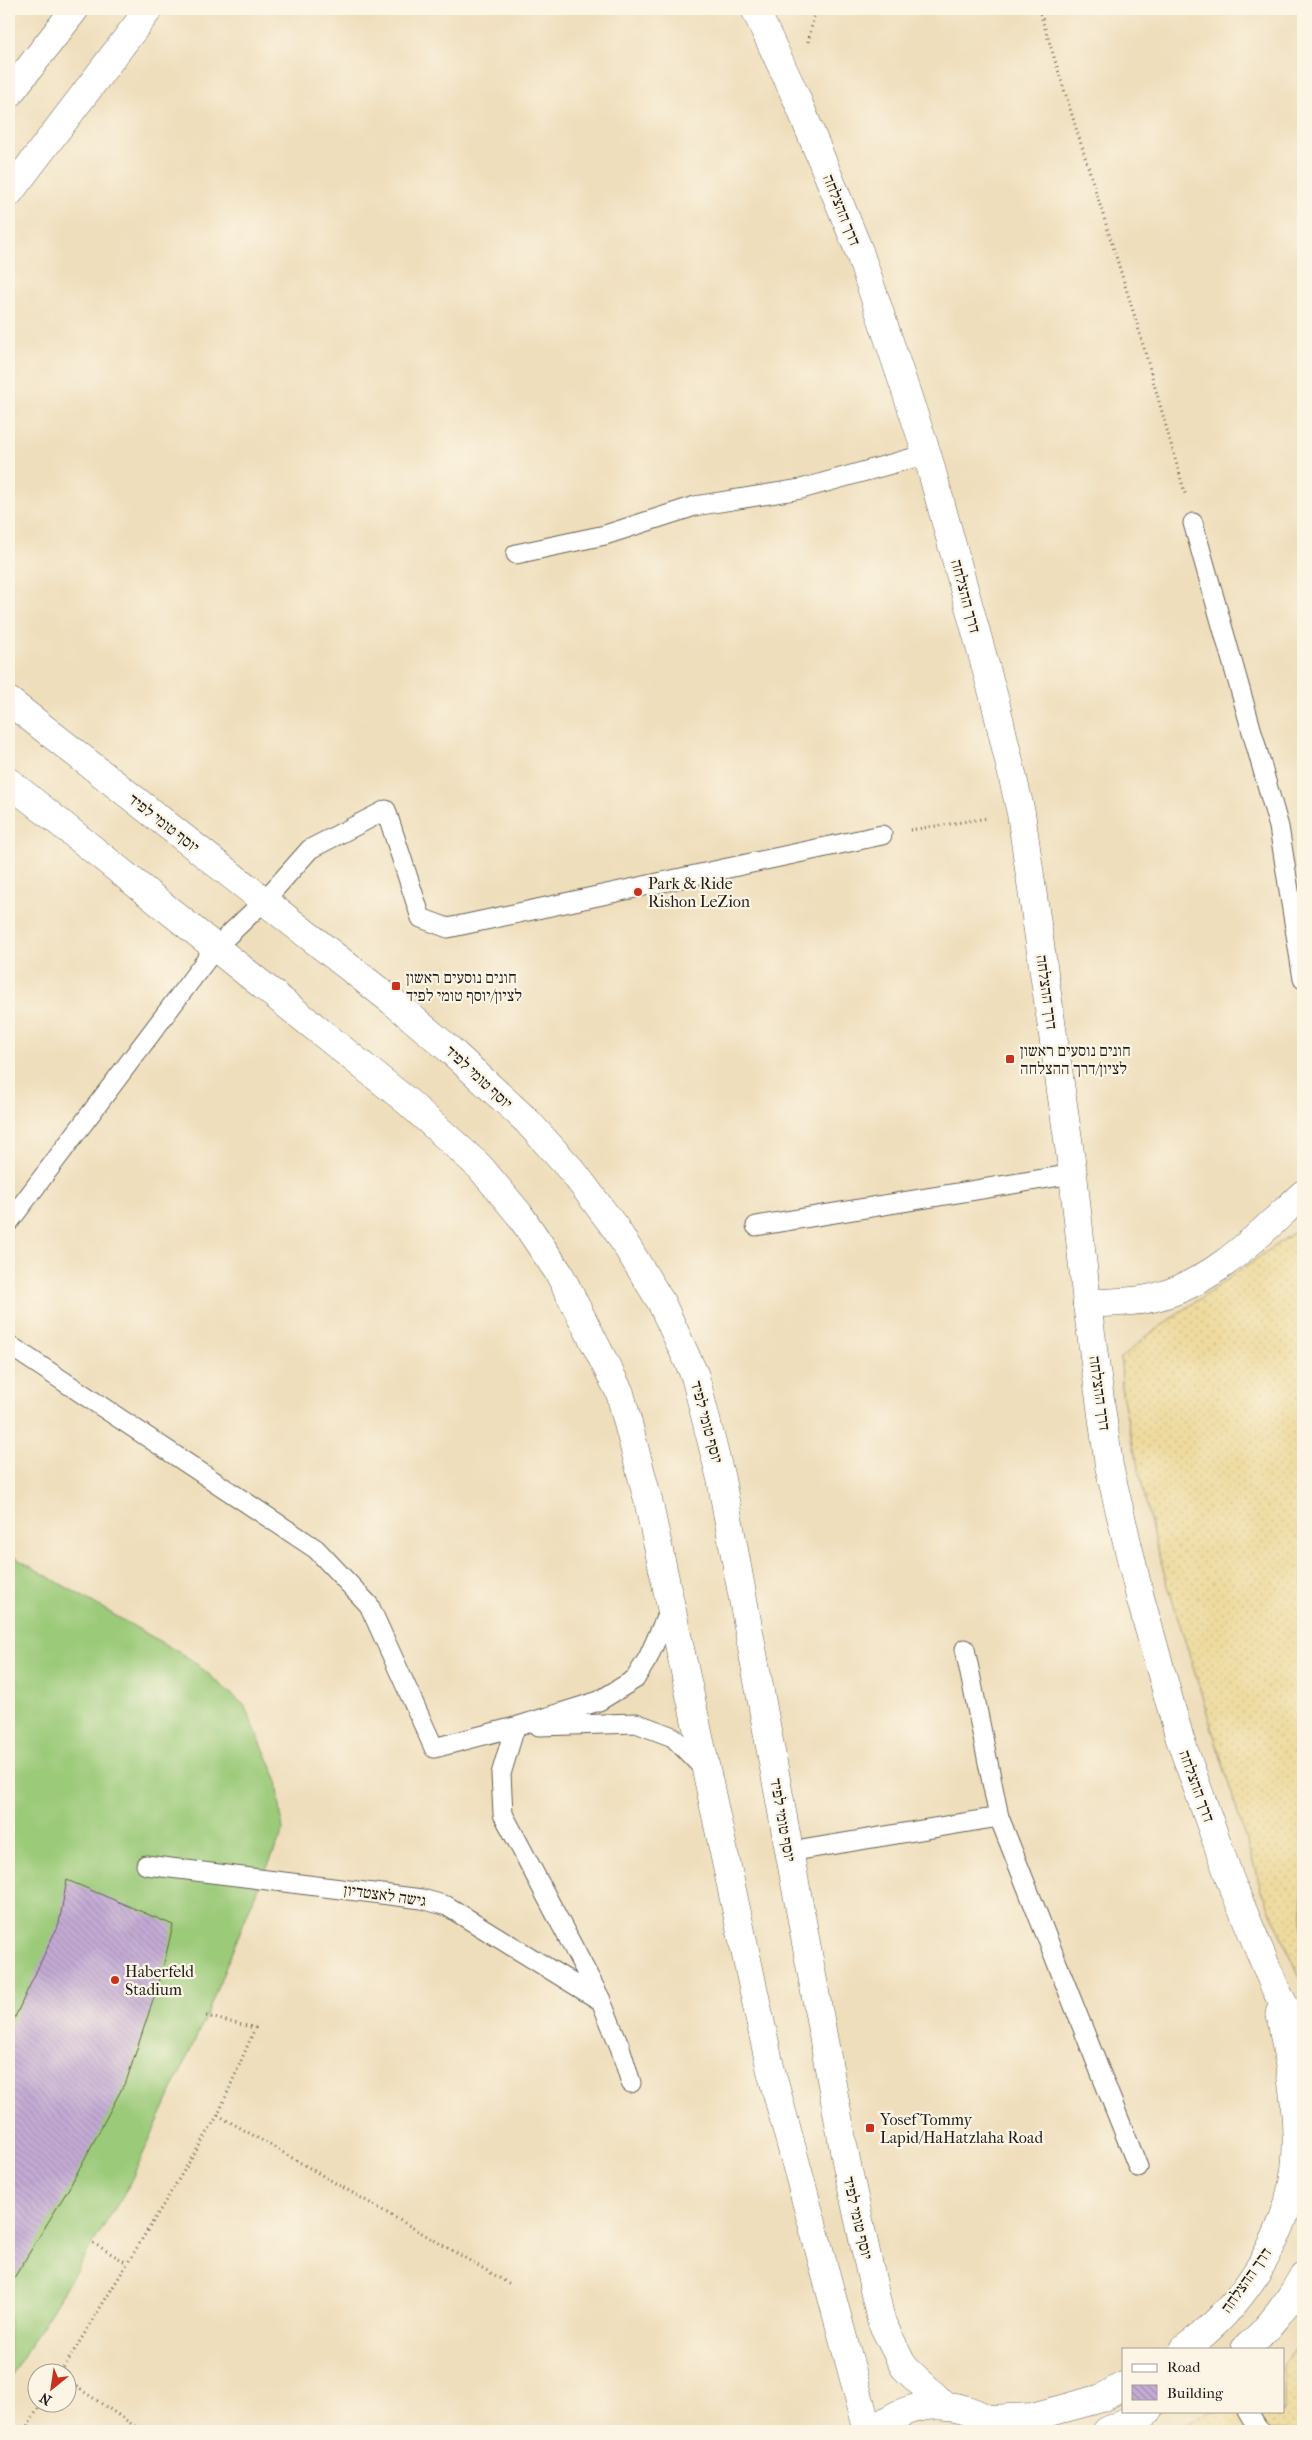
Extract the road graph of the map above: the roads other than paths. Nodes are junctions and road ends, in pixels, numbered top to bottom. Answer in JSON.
{"nodes":[{"id":1,"x":75,"y":9,"type":"edge"},
{"id":2,"x":149,"y":9,"type":"edge"},
{"id":3,"x":755,"y":9,"type":"edge"},
{"id":4,"x":9,"y":94,"type":"edge"},
{"id":5,"x":9,"y":193,"type":"edge"},
{"id":6,"x":927,"y":454,"type":"junction"},
{"id":7,"x":1193,"y":524,"type":"road end"},
{"id":8,"x":516,"y":554,"type":"dead end"},
{"id":9,"x":9,"y":701,"type":"edge"},
{"id":10,"x":9,"y":782,"type":"edge"},
{"id":11,"x":882,"y":834,"type":"road end"},
{"id":12,"x":264,"y":901,"type":"junction"},
{"id":13,"x":216,"y":947,"type":"junction"},
{"id":14,"x":1303,"y":979,"type":"edge"},
{"id":15,"x":1073,"y":1174,"type":"junction"},
{"id":16,"x":1303,"y":1194,"type":"edge"},
{"id":17,"x":9,"y":1222,"type":"edge"},
{"id":18,"x":756,"y":1226,"type":"dead end"},
{"id":19,"x":1087,"y":1304,"type":"junction"},
{"id":20,"x":9,"y":1345,"type":"edge"},
{"id":21,"x":671,"y":1606,"type":"junction"},
{"id":22,"x":965,"y":1649,"type":"dead end"},
{"id":23,"x":515,"y":1727,"type":"junction"},
{"id":24,"x":707,"y":1772,"type":"junction"},
{"id":25,"x":999,"y":1817,"type":"junction"},
{"id":26,"x":789,"y":1852,"type":"junction"},
{"id":27,"x":146,"y":1865,"type":"dead end"},
{"id":28,"x":1276,"y":1990,"type":"junction"},
{"id":29,"x":601,"y":2001,"type":"junction"},
{"id":30,"x":1303,"y":2039,"type":"edge"},
{"id":31,"x":631,"y":2083,"type":"dead end"},
{"id":32,"x":1138,"y":2167,"type":"dead end"},
{"id":33,"x":1303,"y":2276,"type":"edge"},
{"id":34,"x":1185,"y":2348,"type":"edge"},
{"id":35,"x":1246,"y":2348,"type":"edge"},
{"id":36,"x":1122,"y":2387,"type":"edge"},
{"id":37,"x":944,"y":2406,"type":"junction"},
{"id":38,"x":1146,"y":2412,"type":"edge"},
{"id":39,"x":1248,"y":2412,"type":"edge"},
{"id":40,"x":997,"y":2425,"type":"edge"},
{"id":41,"x":868,"y":2431,"type":"edge"},
{"id":42,"x":873,"y":2431,"type":"edge"},
{"id":43,"x":1108,"y":2431,"type":"edge"},
{"id":44,"x":1259,"y":2431,"type":"edge"}],
"edges":[{"from":1,"to":4,"type":"street"},
{"from":2,"to":5,"type":"street"},
{"from":3,"to":6,"type":"street","name":"דרך ההצלחה"},
{"from":6,"to":8,"type":"lane"},
{"from":6,"to":15,"type":"street","name":"דרך ההצלחה"},
{"from":7,"to":14,"type":"lane"},
{"from":9,"to":12,"type":"street","name":"יוסף טומי לפיד"},
{"from":10,"to":13,"type":"street"},
{"from":11,"to":12,"type":"lane"},
{"from":12,"to":13,"type":"lane"},
{"from":12,"to":26,"type":"street","name":"יוסף טומי לפיד"},
{"from":13,"to":17,"type":"lane"},
{"from":13,"to":21,"type":"street"},
{"from":15,"to":18,"type":"lane"},
{"from":15,"to":19,"type":"street","name":"דרך ההצלחה"},
{"from":16,"to":19,"type":"street"},
{"from":19,"to":28,"type":"street","name":"דרך ההצלחה"},
{"from":20,"to":23,"type":"lane"},
{"from":21,"to":23,"type":"lane"},
{"from":21,"to":24,"type":"street"},
{"from":22,"to":25,"type":"lane"},
{"from":23,"to":24,"type":"lane"},
{"from":23,"to":29,"type":"lane"},
{"from":24,"to":41,"type":"street"},
{"from":25,"to":26,"type":"lane"},
{"from":25,"to":32,"type":"lane"},
{"from":26,"to":37,"type":"street","name":"יוסף טומי לפיד"},
{"from":27,"to":29,"type":"lane","name":"גישה לאצטדיון"},
{"from":28,"to":30,"type":"street","name":"דרך ההצלחה"},
{"from":28,"to":34,"type":"street","name":"דרך ההצלחה"},
{"from":29,"to":31,"type":"lane"},
{"from":33,"to":35,"type":"street"},
{"from":36,"to":40,"type":"street"},
{"from":37,"to":40,"type":"street"},
{"from":37,"to":42,"type":"street"},
{"from":38,"to":43,"type":"street"},
{"from":39,"to":44,"type":"lane"}]}
